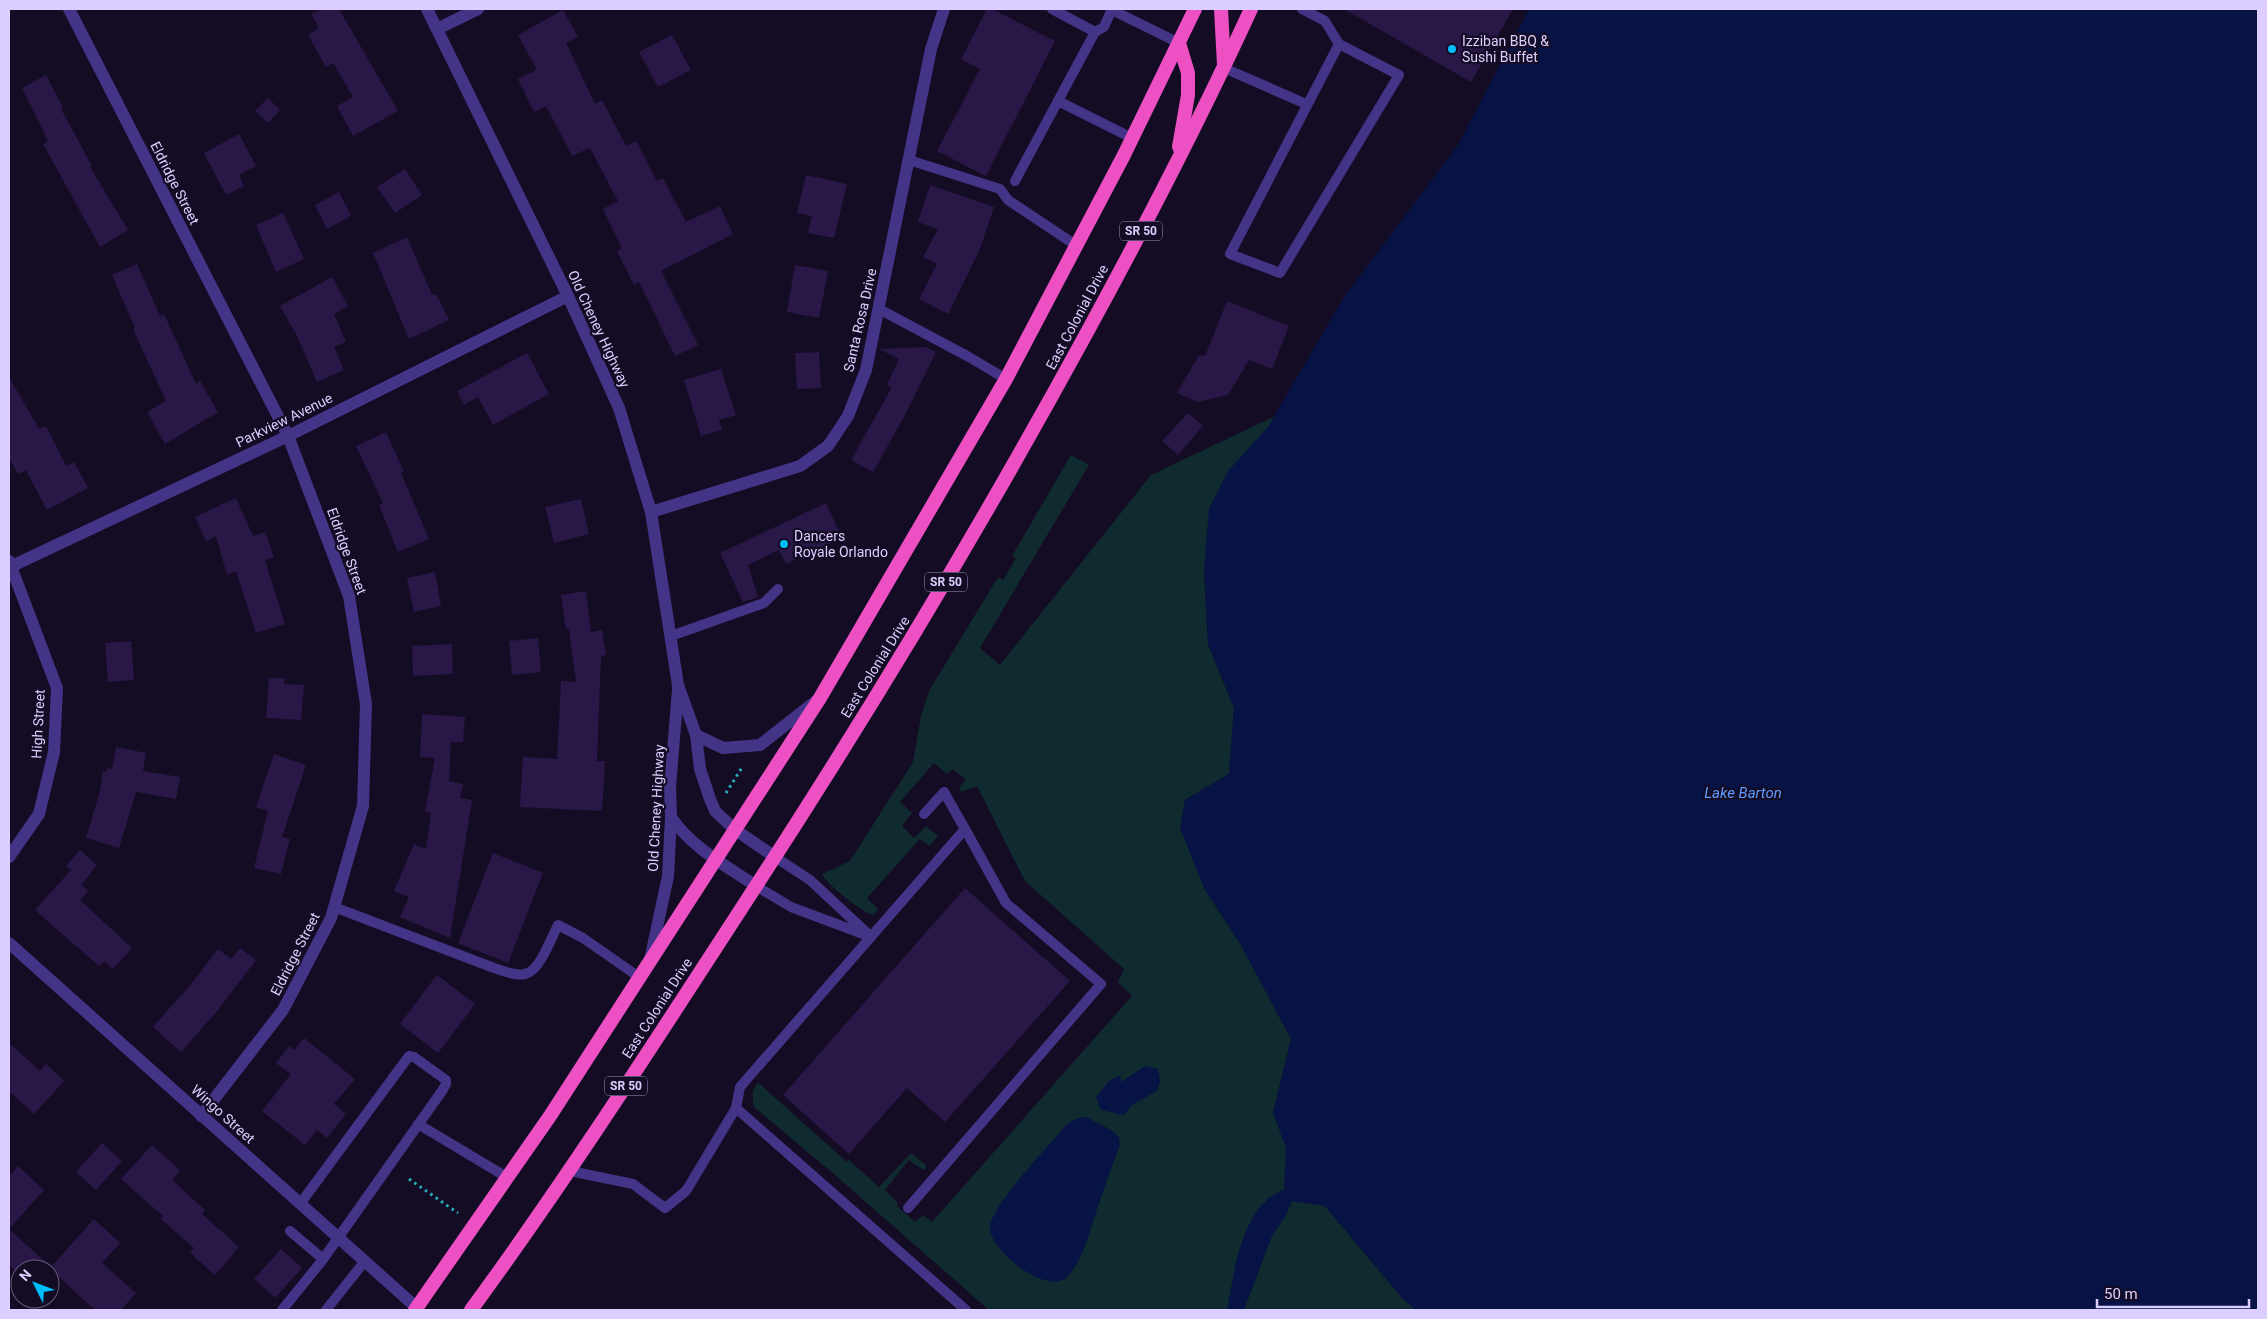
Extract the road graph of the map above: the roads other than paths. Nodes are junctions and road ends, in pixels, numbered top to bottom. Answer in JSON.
{"nodes":[{"id":1,"x":69,"y":9,"type":"edge"},
{"id":2,"x":426,"y":9,"type":"edge"},
{"id":3,"x":478,"y":9,"type":"edge"},
{"id":4,"x":944,"y":9,"type":"edge"},
{"id":5,"x":1052,"y":9,"type":"edge"},
{"id":6,"x":1195,"y":9,"type":"edge"},
{"id":7,"x":1221,"y":9,"type":"edge"},
{"id":8,"x":1251,"y":9,"type":"edge"},
{"id":9,"x":1302,"y":9,"type":"edge"},
{"id":10,"x":1112,"y":10,"type":"edge"},
{"id":11,"x":437,"y":29,"type":"junction"},
{"id":12,"x":1095,"y":32,"type":"junction"},
{"id":13,"x":1179,"y":43,"type":"junction"},
{"id":14,"x":1339,"y":44,"type":"junction"},
{"id":15,"x":1224,"y":68,"type":"junction"},
{"id":16,"x":1058,"y":101,"type":"junction"},
{"id":17,"x":1306,"y":104,"type":"junction"},
{"id":18,"x":1132,"y":138,"type":"junction"},
{"id":19,"x":909,"y":160,"type":"junction"},
{"id":20,"x":1176,"y":163,"type":"junction"},
{"id":21,"x":1015,"y":181,"type":"dead end"},
{"id":22,"x":1077,"y":246,"type":"junction"},
{"id":23,"x":568,"y":296,"type":"junction"},
{"id":24,"x":878,"y":309,"type":"junction"},
{"id":25,"x":1006,"y":379,"type":"junction"},
{"id":26,"x":288,"y":436,"type":"junction"},
{"id":27,"x":651,"y":512,"type":"junction"},
{"id":28,"x":10,"y":563,"type":"edge"},
{"id":29,"x":778,"y":589,"type":"dead end"},
{"id":30,"x":671,"y":636,"type":"junction"},
{"id":31,"x":678,"y":685,"type":"junction"},
{"id":32,"x":820,"y":698,"type":"junction"},
{"id":33,"x":696,"y":735,"type":"junction"},
{"id":34,"x":924,"y":814,"type":"dead end"},
{"id":35,"x":672,"y":816,"type":"junction"},
{"id":36,"x":734,"y":829,"type":"junction"},
{"id":37,"x":965,"y":829,"type":"junction"},
{"id":38,"x":9,"y":857,"type":"edge"},
{"id":39,"x":775,"y":857,"type":"junction"},
{"id":40,"x":715,"y":858,"type":"junction"},
{"id":41,"x":756,"y":886,"type":"junction"},
{"id":42,"x":334,"y":907,"type":"junction"},
{"id":43,"x":871,"y":937,"type":"junction"},
{"id":44,"x":9,"y":943,"type":"edge"},
{"id":45,"x":649,"y":962,"type":"junction"},
{"id":46,"x":639,"y":977,"type":"junction"},
{"id":47,"x":736,"y":1108,"type":"junction"},
{"id":48,"x":201,"y":1116,"type":"junction"},
{"id":49,"x":418,"y":1124,"type":"junction"},
{"id":50,"x":570,"y":1171,"type":"junction"},
{"id":51,"x":508,"y":1178,"type":"junction"},
{"id":52,"x":300,"y":1204,"type":"junction"},
{"id":53,"x":908,"y":1208,"type":"dead end"},
{"id":54,"x":290,"y":1231,"type":"dead end"},
{"id":55,"x":337,"y":1236,"type":"junction"},
{"id":56,"x":323,"y":1258,"type":"junction"},
{"id":57,"x":364,"y":1261,"type":"junction"},
{"id":58,"x":416,"y":1309,"type":"edge"},
{"id":59,"x":282,"y":1310,"type":"edge"},
{"id":60,"x":326,"y":1310,"type":"edge"},
{"id":61,"x":471,"y":1310,"type":"edge"},
{"id":62,"x":966,"y":1310,"type":"edge"}],
"edges":[{"from":1,"to":26,"type":"street","name":"Eldridge Street"},
{"from":2,"to":11,"type":"street","name":"Old Cheney Highway"},
{"from":3,"to":11,"type":"street"},
{"from":4,"to":19,"type":"street","name":"Santa Rosa Drive"},
{"from":5,"to":12,"type":"lane"},
{"from":6,"to":13,"type":"highway"},
{"from":7,"to":15,"type":"highway"},
{"from":8,"to":15,"type":"highway","name":"East Colonial Drive","number":"SR 50"},
{"from":9,"to":14,"type":"lane"},
{"from":10,"to":12,"type":"lane"},
{"from":10,"to":13,"type":"lane"},
{"from":11,"to":23,"type":"street","name":"Old Cheney Highway"},
{"from":12,"to":16,"type":"lane"},
{"from":13,"to":18,"type":"highway"},
{"from":13,"to":20,"type":"highway"},
{"from":14,"to":17,"type":"lane"},
{"from":14,"to":17,"type":"lane"},
{"from":15,"to":17,"type":"lane"},
{"from":15,"to":20,"type":"highway","name":"East Colonial Drive","number":"SR 50"},
{"from":16,"to":18,"type":"lane"},
{"from":16,"to":21,"type":"lane"},
{"from":18,"to":22,"type":"highway"},
{"from":19,"to":22,"type":"lane"},
{"from":19,"to":24,"type":"street","name":"Santa Rosa Drive"},
{"from":20,"to":39,"type":"highway","name":"East Colonial Drive","number":"SR 50"},
{"from":22,"to":25,"type":"highway"},
{"from":23,"to":26,"type":"street","name":"Parkview Avenue"},
{"from":23,"to":27,"type":"street","name":"Old Cheney Highway"},
{"from":24,"to":25,"type":"lane"},
{"from":24,"to":27,"type":"street","name":"Santa Rosa Drive"},
{"from":25,"to":32,"type":"highway"},
{"from":26,"to":28,"type":"street","name":"Parkview Avenue"},
{"from":26,"to":42,"type":"street","name":"Eldridge Street"},
{"from":27,"to":30,"type":"street","name":"Old Cheney Highway"},
{"from":28,"to":38,"type":"street","name":"High Street"},
{"from":29,"to":30,"type":"lane"},
{"from":30,"to":31,"type":"street","name":"Old Cheney Highway"},
{"from":31,"to":33,"type":"street","name":"Old Cheney Highway"},
{"from":31,"to":35,"type":"street","name":"Old Cheney Highway"},
{"from":32,"to":33,"type":"street"},
{"from":32,"to":36,"type":"highway"},
{"from":33,"to":36,"type":"street","name":"Old Cheney Highway"},
{"from":34,"to":37,"type":"lane"},
{"from":35,"to":40,"type":"street"},
{"from":35,"to":45,"type":"street","name":"Old Cheney Highway"},
{"from":36,"to":39,"type":"street","name":"Old Cheney Highway"},
{"from":36,"to":40,"type":"highway"},
{"from":37,"to":43,"type":"lane"},
{"from":37,"to":53,"type":"lane"},
{"from":39,"to":41,"type":"highway","name":"East Colonial Drive","number":"SR 50"},
{"from":39,"to":43,"type":"lane"},
{"from":40,"to":41,"type":"street"},
{"from":40,"to":45,"type":"highway"},
{"from":41,"to":43,"type":"lane"},
{"from":41,"to":50,"type":"highway","name":"East Colonial Drive","number":"SR 50"},
{"from":42,"to":46,"type":"lane"},
{"from":42,"to":48,"type":"street","name":"Eldridge Street"},
{"from":43,"to":47,"type":"lane"},
{"from":44,"to":48,"type":"street","name":"Wingo Street"},
{"from":45,"to":46,"type":"highway"},
{"from":46,"to":51,"type":"highway"},
{"from":47,"to":50,"type":"lane"},
{"from":47,"to":62,"type":"lane"},
{"from":48,"to":52,"type":"street","name":"Wingo Street"},
{"from":49,"to":51,"type":"lane"},
{"from":49,"to":52,"type":"lane"},
{"from":49,"to":55,"type":"lane"},
{"from":50,"to":61,"type":"highway","name":"East Colonial Drive","number":"SR 50"},
{"from":51,"to":58,"type":"highway"},
{"from":52,"to":55,"type":"street","name":"Wingo Street"},
{"from":54,"to":56,"type":"lane"},
{"from":55,"to":56,"type":"lane"},
{"from":55,"to":57,"type":"street","name":"Wingo Street"},
{"from":56,"to":59,"type":"lane"},
{"from":57,"to":58,"type":"street","name":"Wingo Street"},
{"from":57,"to":60,"type":"lane"}]}
